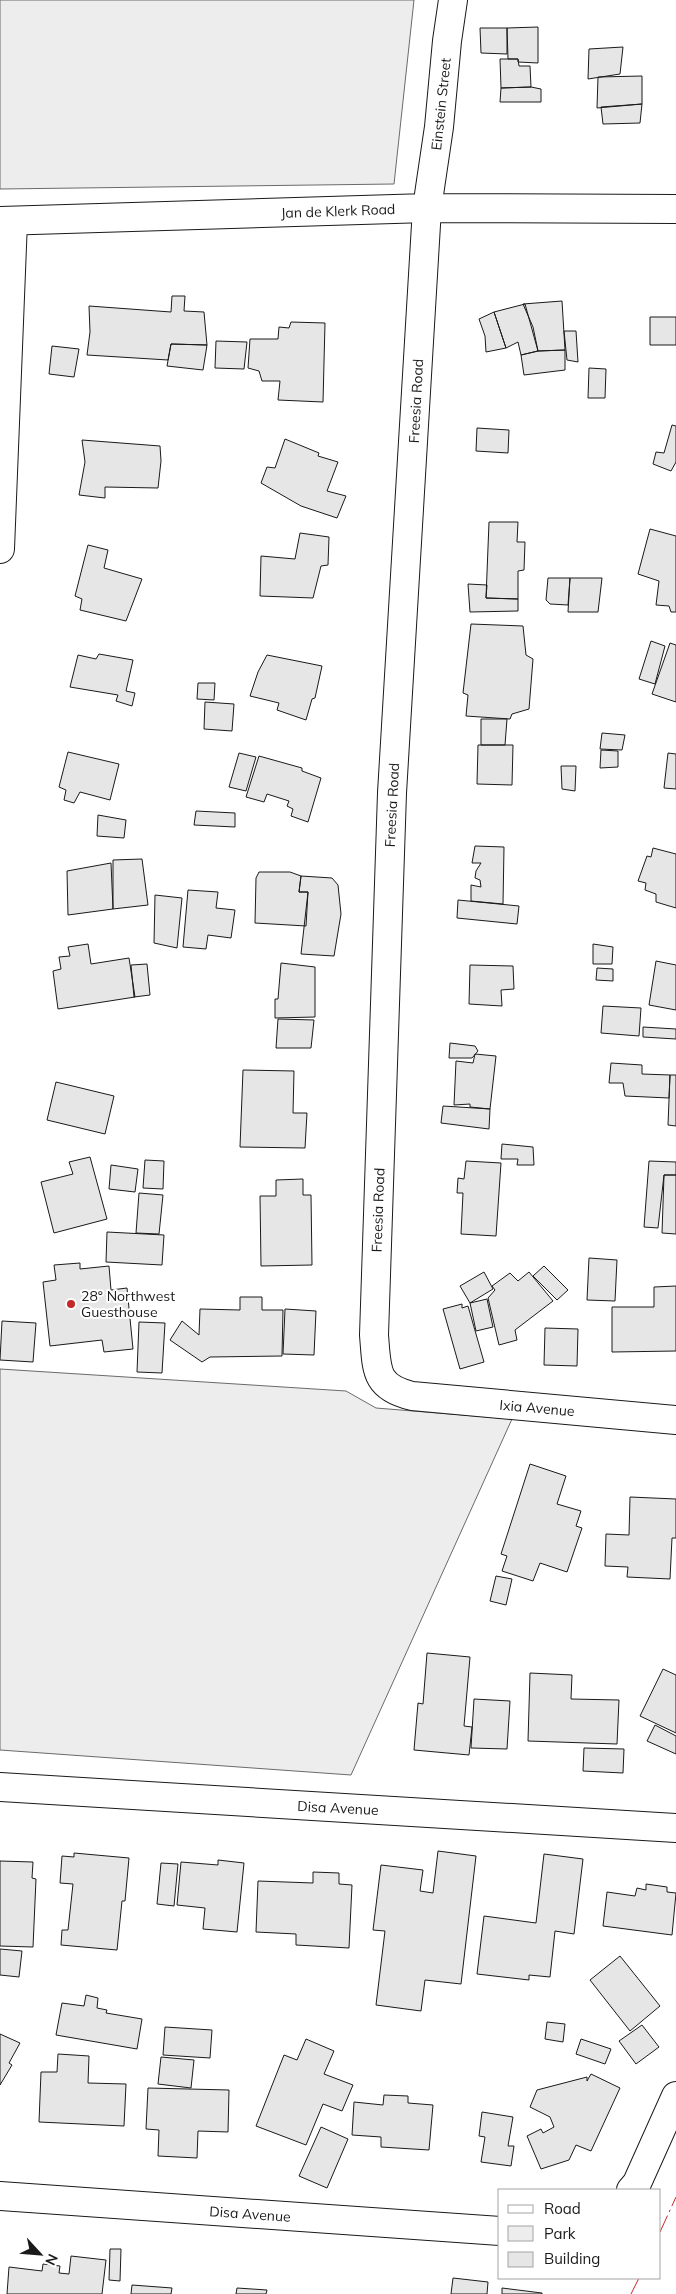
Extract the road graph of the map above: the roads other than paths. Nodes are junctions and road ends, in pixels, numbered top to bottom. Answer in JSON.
{"nodes":[{"id":1,"x":453,"y":0,"type":"edge"},
{"id":2,"x":427,"y":208,"type":"junction"},
{"id":3,"x":676,"y":209,"type":"edge"},
{"id":4,"x":6,"y":221,"type":"edge"},
{"id":5,"x":0,"y":549,"type":"edge"},
{"id":6,"x":398,"y":1393,"type":"joint"},
{"id":7,"x":676,"y":1420,"type":"edge"},
{"id":8,"x":0,"y":1787,"type":"edge"},
{"id":9,"x":676,"y":1828,"type":"edge"},
{"id":10,"x":676,"y":2096,"type":"edge"},
{"id":11,"x":632,"y":2189,"type":"edge"},
{"id":12,"x":0,"y":2196,"type":"edge"},
{"id":13,"x":498,"y":2231,"type":"edge"}],
"edges":[{"from":1,"to":2,"type":"street","name":"Einstein Street"},
{"from":2,"to":3,"type":"street","name":"Jan de Klerk Road"},
{"from":2,"to":4,"type":"street","name":"Jan de Klerk Road"},
{"from":2,"to":6,"type":"street","name":"Freesia Road"},
{"from":4,"to":5,"type":"street"},
{"from":6,"to":7,"type":"street","name":"Ixia Avenue"},
{"from":8,"to":9,"type":"street","name":"Disa Avenue"},
{"from":10,"to":11,"type":"street"},
{"from":12,"to":13,"type":"street","name":"Disa Avenue"}]}
